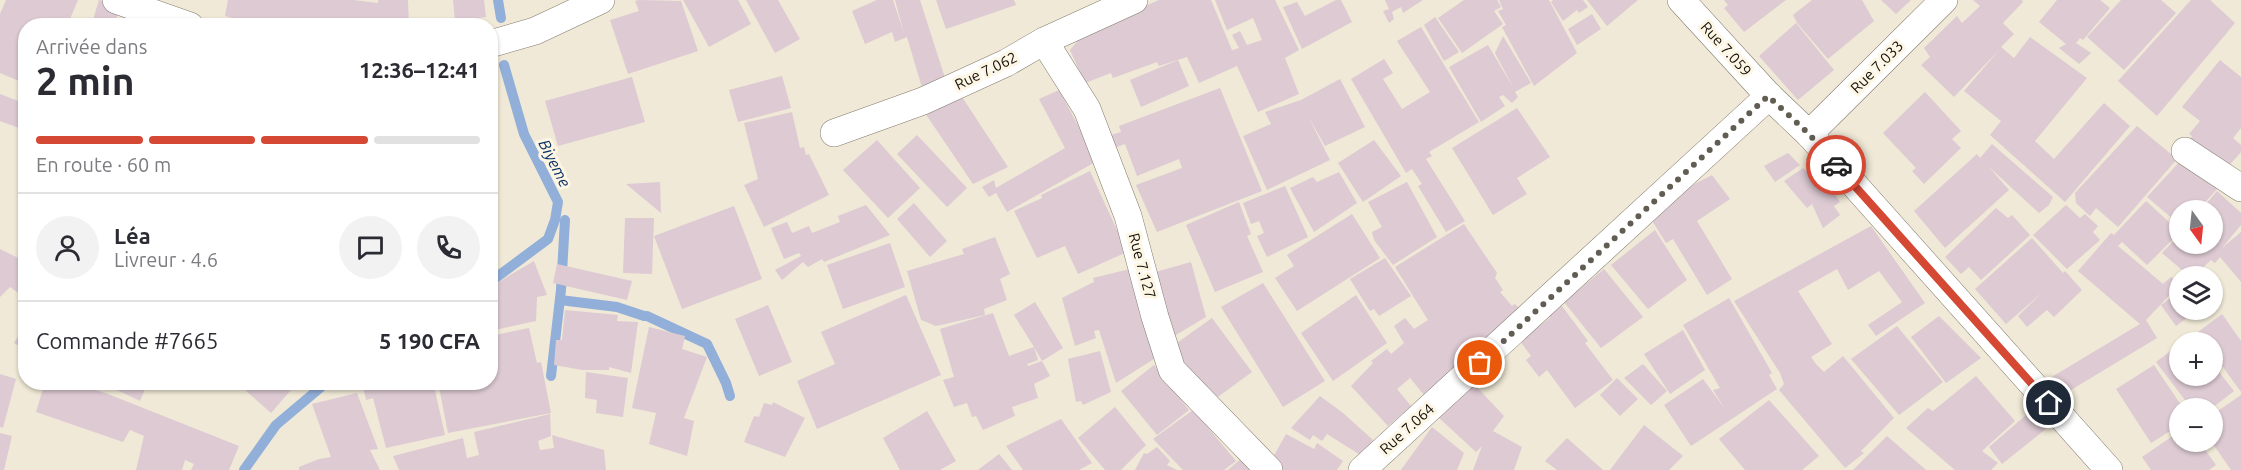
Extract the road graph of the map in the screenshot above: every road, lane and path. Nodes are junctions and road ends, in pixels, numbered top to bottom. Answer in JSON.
{"nodes":[{"id":1,"x":116,"y":0,"type":"edge"},
{"id":2,"x":601,"y":0,"type":"edge"},
{"id":3,"x":1134,"y":0,"type":"edge"},
{"id":4,"x":1681,"y":0,"type":"edge"},
{"id":5,"x":1944,"y":0,"type":"edge"},
{"id":6,"x":167,"y":18,"type":"edge"},
{"id":7,"x":1044,"y":41,"type":"junction"},
{"id":8,"x":498,"y":42,"type":"edge"},
{"id":9,"x":1768,"y":96,"type":"junction"},
{"id":10,"x":834,"y":133,"type":"dead end"},
{"id":11,"x":1809,"y":134,"type":"junction"},
{"id":12,"x":2185,"y":151,"type":"dead end"},
{"id":13,"x":2241,"y":188,"type":"edge"},
{"id":14,"x":1269,"y":470,"type":"edge"},
{"id":15,"x":1362,"y":470,"type":"edge"},
{"id":16,"x":2109,"y":470,"type":"edge"}],
"edges":[{"from":1,"to":6,"type":"street"},
{"from":2,"to":8,"type":"street"},
{"from":3,"to":7,"type":"street","name":"Rue 7.062"},
{"from":4,"to":9,"type":"street","name":"Rue 7.059"},
{"from":5,"to":11,"type":"street","name":"Rue 7.033"},
{"from":7,"to":10,"type":"street","name":"Rue 7.062"},
{"from":7,"to":14,"type":"street","name":"Rue 7.127"},
{"from":9,"to":11,"type":"street","name":"Rue 7.059"},
{"from":9,"to":15,"type":"street","name":"Rue 7.064"},
{"from":11,"to":16,"type":"street","name":"Rue 7.059"},
{"from":12,"to":13,"type":"street"}]}
